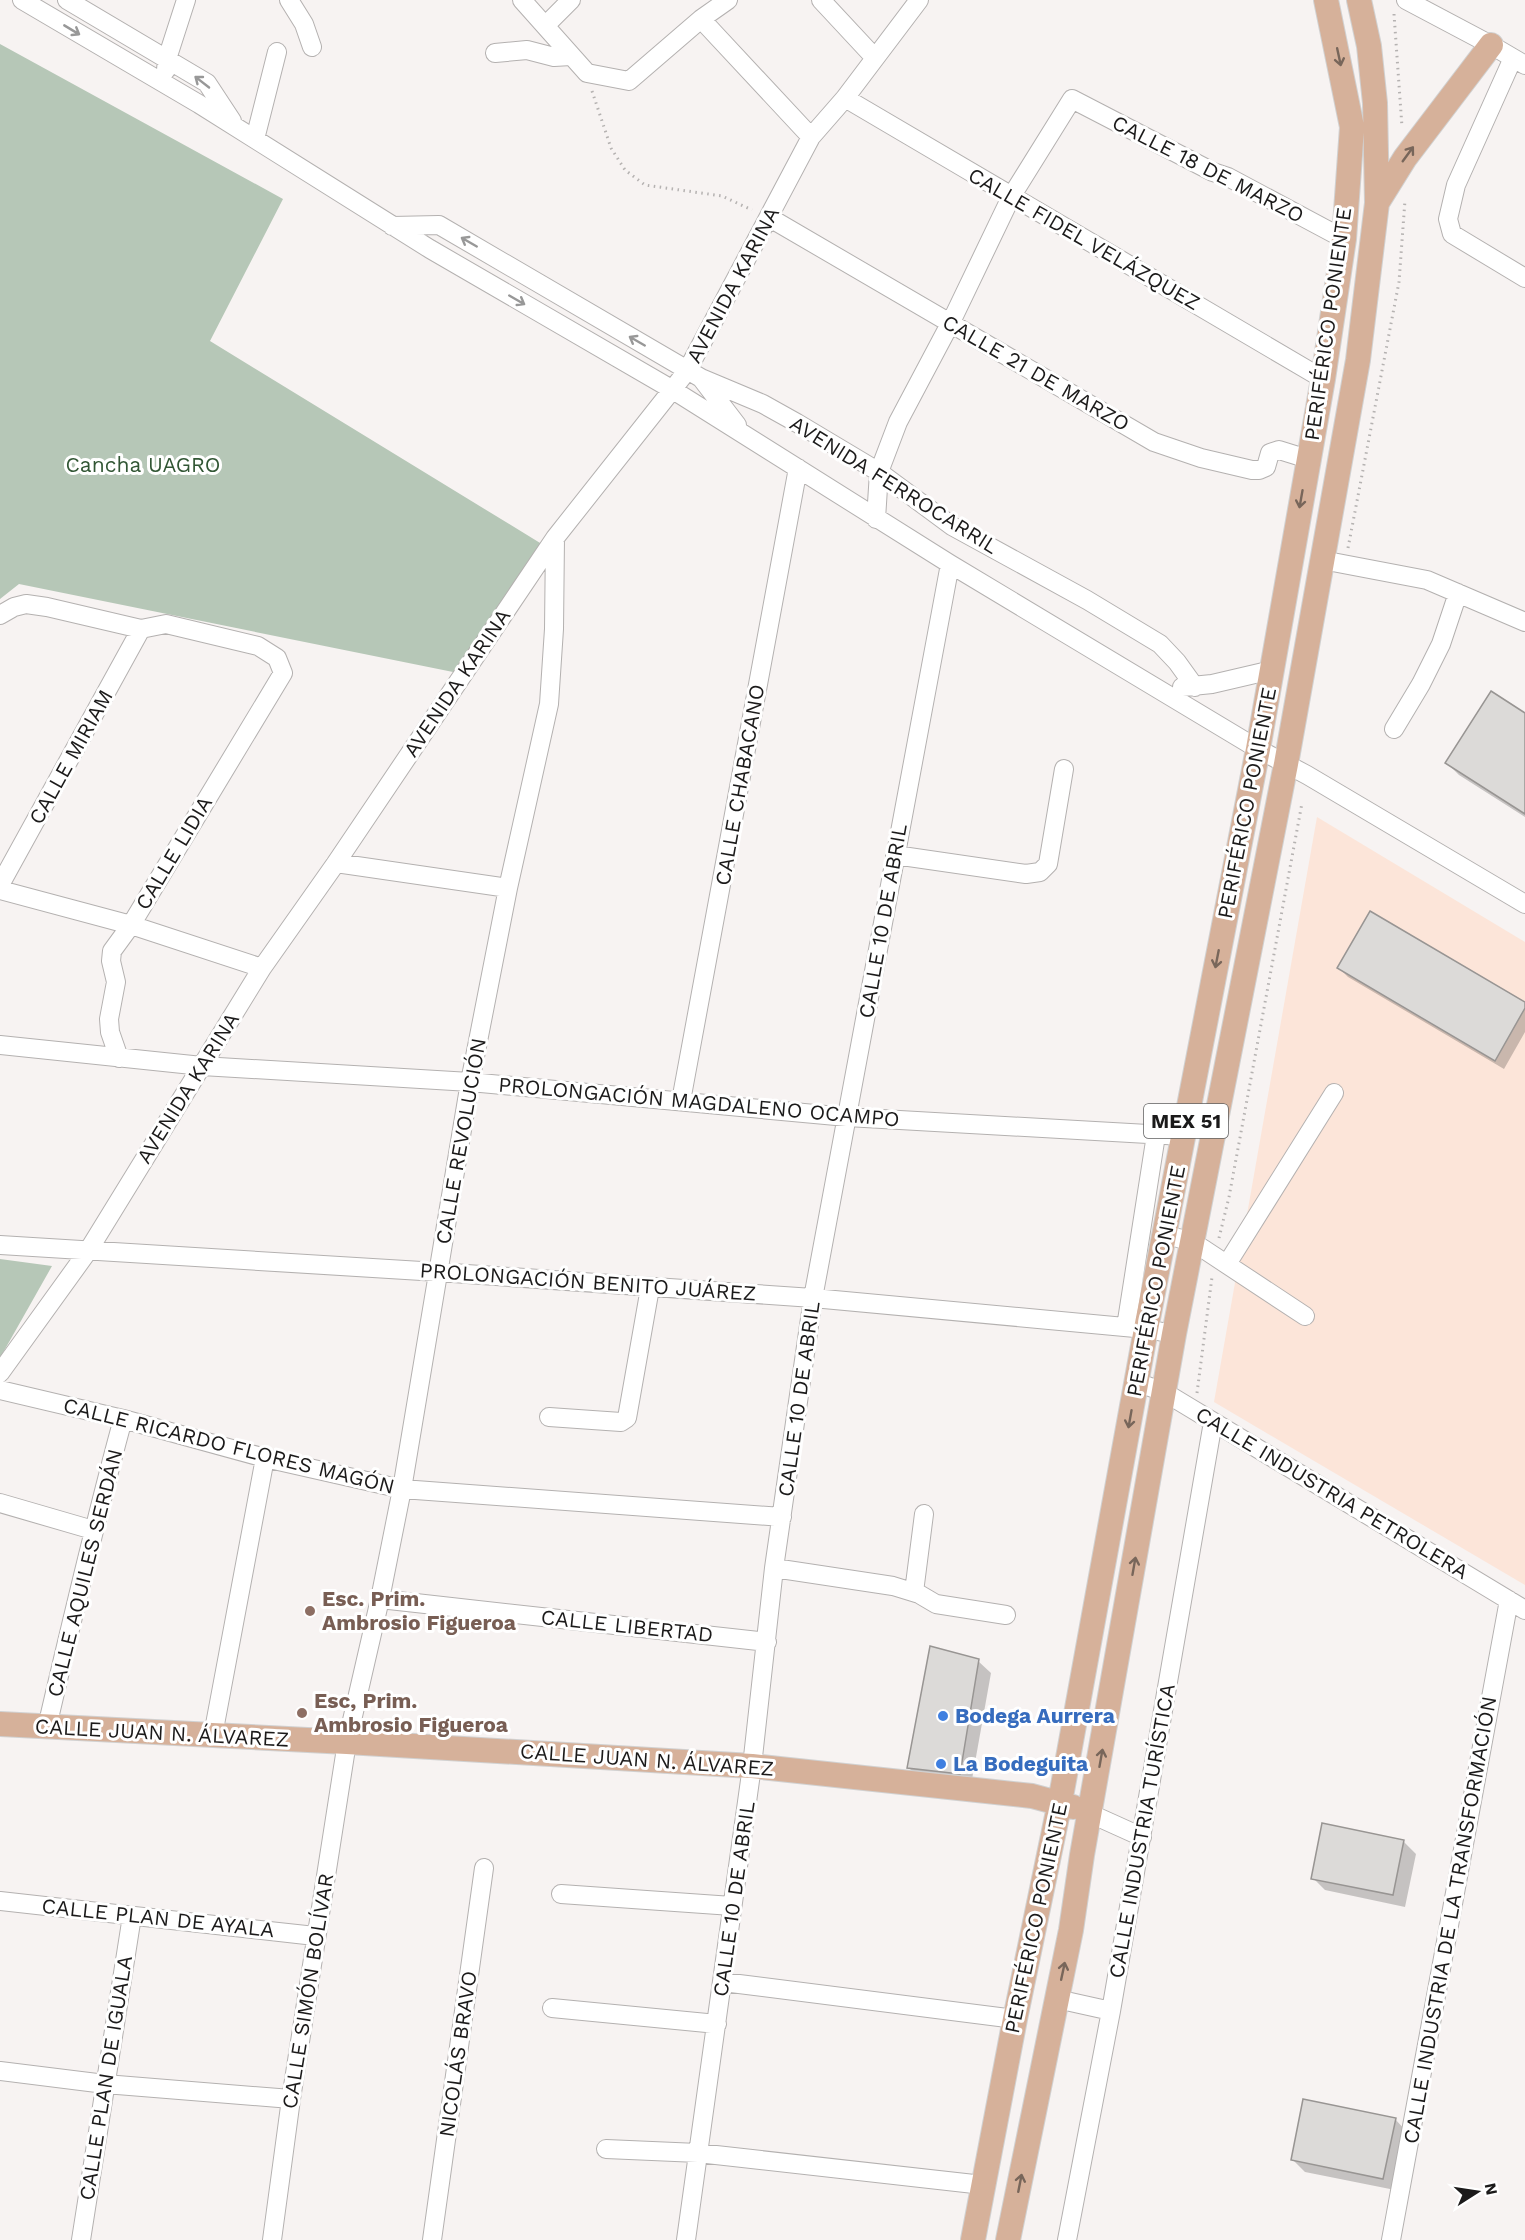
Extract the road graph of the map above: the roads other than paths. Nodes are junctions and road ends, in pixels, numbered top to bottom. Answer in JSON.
{"nodes":[{"id":1,"x":67,"y":0,"type":"edge"},
{"id":2,"x":186,"y":0,"type":"edge"},
{"id":3,"x":289,"y":0,"type":"edge"},
{"id":4,"x":522,"y":0,"type":"edge"},
{"id":5,"x":571,"y":0,"type":"edge"},
{"id":6,"x":728,"y":0,"type":"edge"},
{"id":7,"x":821,"y":0,"type":"edge"},
{"id":8,"x":919,"y":0,"type":"edge"},
{"id":9,"x":1326,"y":0,"type":"edge"},
{"id":10,"x":1359,"y":0,"type":"edge"},
{"id":11,"x":29,"y":2,"type":"edge"},
{"id":12,"x":1400,"y":4,"type":"edge"},
{"id":13,"x":701,"y":19,"type":"junction"},
{"id":14,"x":546,"y":26,"type":"junction"},
{"id":15,"x":1491,"y":45,"type":"junction"},
{"id":16,"x":312,"y":47,"type":"dead end"},
{"id":17,"x":277,"y":52,"type":"dead end"},
{"id":18,"x":495,"y":53,"type":"dead end"},
{"id":19,"x":571,"y":56,"type":"junction"},
{"id":20,"x":874,"y":58,"type":"junction"},
{"id":21,"x":167,"y":59,"type":"junction"},
{"id":22,"x":1519,"y":62,"type":"edge"},
{"id":23,"x":165,"y":85,"type":"junction"},
{"id":24,"x":845,"y":98,"type":"junction"},
{"id":25,"x":237,"y":128,"type":"junction"},
{"id":26,"x":811,"y":137,"type":"junction"},
{"id":27,"x":255,"y":139,"type":"junction"},
{"id":28,"x":1011,"y":197,"type":"junction"},
{"id":29,"x":1377,"y":203,"type":"junction"},
{"id":30,"x":770,"y":218,"type":"junction"},
{"id":31,"x":392,"y":226,"type":"junction"},
{"id":32,"x":1344,"y":238,"type":"junction"},
{"id":33,"x":1525,"y":278,"type":"edge"},
{"id":34,"x":951,"y":322,"type":"junction"},
{"id":35,"x":694,"y":374,"type":"junction"},
{"id":36,"x":1323,"y":379,"type":"junction"},
{"id":37,"x":673,"y":390,"type":"junction"},
{"id":38,"x":744,"y":435,"type":"junction"},
{"id":39,"x":1308,"y":459,"type":"junction"},
{"id":40,"x":798,"y":468,"type":"junction"},
{"id":41,"x":879,"y":471,"type":"junction"},
{"id":42,"x":876,"y":519,"type":"junction"},
{"id":43,"x":555,"y":538,"type":"junction"},
{"id":44,"x":1334,"y":562,"type":"junction"},
{"id":45,"x":950,"y":564,"type":"junction"},
{"id":46,"x":1458,"y":592,"type":"junction"},
{"id":47,"x":0,"y":615,"type":"edge"},
{"id":48,"x":1525,"y":622,"type":"edge"},
{"id":49,"x":141,"y":629,"type":"junction"},
{"id":50,"x":1272,"y":670,"type":"junction"},
{"id":51,"x":1152,"y":685,"type":"junction"},
{"id":52,"x":1195,"y":687,"type":"junction"},
{"id":53,"x":1394,"y":729,"type":"dead end"},
{"id":54,"x":1258,"y":749,"type":"junction"},
{"id":55,"x":1064,"y":769,"type":"dead end"},
{"id":56,"x":1297,"y":770,"type":"junction"},
{"id":57,"x":895,"y":855,"type":"junction"},
{"id":58,"x":336,"y":863,"type":"junction"},
{"id":59,"x":0,"y":885,"type":"edge"},
{"id":60,"x":508,"y":888,"type":"junction"},
{"id":61,"x":0,"y":890,"type":"edge"},
{"id":62,"x":1525,"y":904,"type":"edge"},
{"id":63,"x":131,"y":925,"type":"junction"},
{"id":64,"x":262,"y":968,"type":"junction"},
{"id":65,"x":0,"y":1045,"type":"edge"},
{"id":66,"x":119,"y":1058,"type":"junction"},
{"id":67,"x":202,"y":1066,"type":"junction"},
{"id":68,"x":470,"y":1082,"type":"junction"},
{"id":69,"x":1334,"y":1093,"type":"dead end"},
{"id":70,"x":681,"y":1101,"type":"junction"},
{"id":71,"x":847,"y":1118,"type":"junction"},
{"id":72,"x":1156,"y":1135,"type":"junction"},
{"id":73,"x":1183,"y":1136,"type":"junction"},
{"id":74,"x":1164,"y":1234,"type":"junction"},
{"id":75,"x":1192,"y":1242,"type":"junction"},
{"id":76,"x":0,"y":1245,"type":"edge"},
{"id":77,"x":88,"y":1251,"type":"junction"},
{"id":78,"x":1221,"y":1260,"type":"junction"},
{"id":79,"x":438,"y":1272,"type":"junction"},
{"id":80,"x":650,"y":1288,"type":"junction"},
{"id":81,"x":813,"y":1298,"type":"junction"},
{"id":82,"x":1305,"y":1316,"type":"dead end"},
{"id":83,"x":1136,"y":1328,"type":"junction"},
{"id":84,"x":1174,"y":1334,"type":"junction"},
{"id":85,"x":0,"y":1373,"type":"edge"},
{"id":86,"x":1136,"y":1382,"type":"junction"},
{"id":87,"x":0,"y":1390,"type":"edge"},
{"id":88,"x":1164,"y":1392,"type":"junction"},
{"id":89,"x":549,"y":1418,"type":"dead end"},
{"id":90,"x":123,"y":1419,"type":"junction"},
{"id":91,"x":1213,"y":1422,"type":"junction"},
{"id":92,"x":265,"y":1458,"type":"junction"},
{"id":93,"x":402,"y":1489,"type":"junction"},
{"id":94,"x":0,"y":1503,"type":"edge"},
{"id":95,"x":924,"y":1514,"type":"dead end"},
{"id":96,"x":782,"y":1517,"type":"junction"},
{"id":97,"x":93,"y":1530,"type":"junction"},
{"id":98,"x":774,"y":1568,"type":"junction"},
{"id":99,"x":914,"y":1592,"type":"junction"},
{"id":100,"x":380,"y":1599,"type":"junction"},
{"id":101,"x":1509,"y":1600,"type":"junction"},
{"id":102,"x":1525,"y":1610,"type":"edge"},
{"id":103,"x":1006,"y":1615,"type":"dead end"},
{"id":104,"x":767,"y":1642,"type":"junction"},
{"id":105,"x":0,"y":1724,"type":"edge"},
{"id":106,"x":47,"y":1727,"type":"junction"},
{"id":107,"x":213,"y":1735,"type":"junction"},
{"id":108,"x":347,"y":1742,"type":"junction"},
{"id":109,"x":752,"y":1766,"type":"junction"},
{"id":110,"x":1060,"y":1802,"type":"junction"},
{"id":111,"x":1091,"y":1814,"type":"junction"},
{"id":112,"x":1142,"y":1838,"type":"junction"},
{"id":113,"x":484,"y":1868,"type":"dead end"},
{"id":114,"x":561,"y":1894,"type":"dead end"},
{"id":115,"x":0,"y":1901,"type":"edge"},
{"id":116,"x":732,"y":1906,"type":"junction"},
{"id":117,"x":132,"y":1916,"type":"junction"},
{"id":118,"x":315,"y":1936,"type":"junction"},
{"id":119,"x":723,"y":1982,"type":"junction"},
{"id":120,"x":1057,"y":1999,"type":"junction"},
{"id":121,"x":552,"y":2008,"type":"dead end"},
{"id":122,"x":1111,"y":2011,"type":"junction"},
{"id":123,"x":1015,"y":2019,"type":"junction"},
{"id":124,"x":717,"y":2024,"type":"junction"},
{"id":125,"x":0,"y":2071,"type":"edge"},
{"id":126,"x":105,"y":2084,"type":"junction"},
{"id":127,"x":291,"y":2099,"type":"junction"},
{"id":128,"x":606,"y":2149,"type":"dead end"},
{"id":129,"x":698,"y":2153,"type":"junction"},
{"id":130,"x":982,"y":2184,"type":"junction"},
{"id":131,"x":81,"y":2240,"type":"edge"},
{"id":132,"x":272,"y":2240,"type":"edge"},
{"id":133,"x":432,"y":2240,"type":"edge"},
{"id":134,"x":686,"y":2240,"type":"edge"},
{"id":135,"x":973,"y":2240,"type":"edge"},
{"id":136,"x":1008,"y":2240,"type":"edge"},
{"id":137,"x":1067,"y":2240,"type":"edge"},
{"id":138,"x":1391,"y":2240,"type":"edge"}],
"edges":[{"from":1,"to":21,"type":"street"},
{"from":2,"to":21,"type":"street"},
{"from":3,"to":16,"type":"street"},
{"from":4,"to":14,"type":"street"},
{"from":5,"to":14,"type":"street"},
{"from":6,"to":13,"type":"street"},
{"from":7,"to":20,"type":"street"},
{"from":8,"to":20,"type":"street","name":"AVENIDA KARINA"},
{"from":9,"to":32,"type":"main road","name":"PERIFÉRICO PONIENTE","number":"MEX 51","one_way":true},
{"from":10,"to":29,"type":"main road","name":"PERIFÉRICO PONIENTE","number":"MEX 51"},
{"from":11,"to":23,"type":"street","one_way":true},
{"from":12,"to":15,"type":"street"},
{"from":13,"to":19,"type":"street"},
{"from":13,"to":26,"type":"street"},
{"from":14,"to":19,"type":"street"},
{"from":15,"to":22,"type":"street"},
{"from":29,"to":15,"type":"main road","one_way":true},
{"from":17,"to":27,"type":"street"},
{"from":18,"to":19,"type":"street"},
{"from":20,"to":24,"type":"street","name":"AVENIDA KARINA"},
{"from":21,"to":23,"type":"street"},
{"from":25,"to":21,"type":"street","one_way":true},
{"from":22,"to":33,"type":"street"},
{"from":23,"to":25,"type":"street"},
{"from":24,"to":26,"type":"street","name":"AVENIDA KARINA"},
{"from":24,"to":28,"type":"street","name":"CALLE FIDEL VELÁZQUEZ"},
{"from":25,"to":27,"type":"street"},
{"from":26,"to":30,"type":"street","name":"AVENIDA KARINA"},
{"from":27,"to":31,"type":"street"},
{"from":28,"to":32,"type":"street","name":"CALLE 18 DE MARZO"},
{"from":28,"to":34,"type":"street"},
{"from":28,"to":36,"type":"street","name":"CALLE FIDEL VELÁZQUEZ"},
{"from":29,"to":44,"type":"main road","name":"PERIFÉRICO PONIENTE","number":"MEX 51"},
{"from":30,"to":34,"type":"street","name":"CALLE 21 DE MARZO"},
{"from":30,"to":35,"type":"street","name":"AVENIDA KARINA"},
{"from":35,"to":31,"type":"street","name":"AVENIDA FERROCARRIL","one_way":true},
{"from":31,"to":37,"type":"street","one_way":true},
{"from":32,"to":36,"type":"main road","name":"PERIFÉRICO PONIENTE","number":"MEX 51"},
{"from":34,"to":39,"type":"street","name":"CALLE 21 DE MARZO"},
{"from":34,"to":41,"type":"street"},
{"from":35,"to":37,"type":"street","name":"AVENIDA KARINA"},
{"from":35,"to":38,"type":"street"},
{"from":35,"to":41,"type":"street","name":"AVENIDA FERROCARRIL"},
{"from":36,"to":39,"type":"main road","name":"PERIFÉRICO PONIENTE","number":"MEX 51"},
{"from":37,"to":38,"type":"street"},
{"from":37,"to":43,"type":"street","name":"AVENIDA KARINA"},
{"from":38,"to":40,"type":"street"},
{"from":39,"to":50,"type":"main road","name":"PERIFÉRICO PONIENTE","number":"MEX 51","one_way":true},
{"from":40,"to":42,"type":"street"},
{"from":40,"to":70,"type":"street","name":"CALLE CHABACANO"},
{"from":41,"to":42,"type":"street"},
{"from":41,"to":52,"type":"street","name":"AVENIDA FERROCARRIL"},
{"from":42,"to":45,"type":"street"},
{"from":43,"to":58,"type":"street","name":"AVENIDA KARINA"},
{"from":43,"to":60,"type":"street","name":"CALLE REVOLUCIÓN"},
{"from":44,"to":46,"type":"street"},
{"from":44,"to":56,"type":"main road","name":"PERIFÉRICO PONIENTE","number":"MEX 51"},
{"from":45,"to":51,"type":"street"},
{"from":45,"to":57,"type":"street","name":"CALLE 10 DE ABRIL"},
{"from":46,"to":48,"type":"street"},
{"from":46,"to":53,"type":"street"},
{"from":47,"to":49,"type":"street"},
{"from":49,"to":59,"type":"street","name":"CALLE MIRIAM"},
{"from":49,"to":63,"type":"street","name":"CALLE LIDIA"},
{"from":50,"to":52,"type":"street"},
{"from":50,"to":54,"type":"main road","name":"PERIFÉRICO PONIENTE","number":"MEX 51"},
{"from":51,"to":52,"type":"street"},
{"from":51,"to":54,"type":"street"},
{"from":54,"to":56,"type":"street"},
{"from":54,"to":73,"type":"main road","name":"PERIFÉRICO PONIENTE","number":"MEX 51","one_way":true},
{"from":55,"to":57,"type":"street"},
{"from":56,"to":62,"type":"street"},
{"from":56,"to":75,"type":"main road","name":"PERIFÉRICO PONIENTE","number":"MEX 51"},
{"from":57,"to":71,"type":"street","name":"CALLE 10 DE ABRIL"},
{"from":58,"to":60,"type":"street"},
{"from":58,"to":64,"type":"street","name":"AVENIDA KARINA"},
{"from":60,"to":68,"type":"street","name":"CALLE REVOLUCIÓN"},
{"from":61,"to":63,"type":"street"},
{"from":63,"to":64,"type":"street"},
{"from":63,"to":66,"type":"street","name":"CALLE LIDIA"},
{"from":64,"to":67,"type":"street","name":"AVENIDA KARINA"},
{"from":65,"to":66,"type":"street","name":"PROLONGACIÓN MAGDALENO OCAMPO"},
{"from":66,"to":67,"type":"street","name":"PROLONGACIÓN MAGDALENO OCAMPO"},
{"from":67,"to":68,"type":"street","name":"PROLONGACIÓN MAGDALENO OCAMPO"},
{"from":67,"to":77,"type":"street","name":"AVENIDA KARINA"},
{"from":68,"to":70,"type":"street","name":"PROLONGACIÓN MAGDALENO OCAMPO"},
{"from":68,"to":79,"type":"street","name":"CALLE REVOLUCIÓN"},
{"from":69,"to":78,"type":"street"},
{"from":70,"to":71,"type":"street","name":"PROLONGACIÓN MAGDALENO OCAMPO"},
{"from":71,"to":72,"type":"street","name":"PROLONGACIÓN MAGDALENO OCAMPO"},
{"from":71,"to":81,"type":"street","name":"CALLE 10 DE ABRIL"},
{"from":72,"to":73,"type":"street","name":"PROLONGACIÓN MAGDALENO OCAMPO"},
{"from":72,"to":83,"type":"street"},
{"from":73,"to":74,"type":"main road","name":"PERIFÉRICO PONIENTE","number":"MEX 51"},
{"from":74,"to":75,"type":"street"},
{"from":74,"to":83,"type":"main road","name":"PERIFÉRICO PONIENTE","number":"MEX 51"},
{"from":75,"to":78,"type":"street"},
{"from":75,"to":84,"type":"main road","name":"PERIFÉRICO PONIENTE","number":"MEX 51"},
{"from":76,"to":77,"type":"street","name":"PROLONGACIÓN BENITO JUÁREZ"},
{"from":77,"to":79,"type":"street","name":"PROLONGACIÓN BENITO JUÁREZ"},
{"from":77,"to":85,"type":"street","name":"AVENIDA KARINA"},
{"from":78,"to":82,"type":"street"},
{"from":79,"to":80,"type":"street","name":"PROLONGACIÓN BENITO JUÁREZ"},
{"from":79,"to":93,"type":"street","name":"CALLE REVOLUCIÓN"},
{"from":80,"to":81,"type":"street","name":"PROLONGACIÓN BENITO JUÁREZ"},
{"from":80,"to":89,"type":"street"},
{"from":81,"to":83,"type":"street","name":"PROLONGACIÓN BENITO JUÁREZ"},
{"from":81,"to":96,"type":"street","name":"CALLE 10 DE ABRIL"},
{"from":83,"to":84,"type":"street","name":"PROLONGACIÓN BENITO JUÁREZ"},
{"from":83,"to":86,"type":"main road","name":"PERIFÉRICO PONIENTE","number":"MEX 51"},
{"from":84,"to":88,"type":"main road","name":"PERIFÉRICO PONIENTE","number":"MEX 51"},
{"from":86,"to":88,"type":"street","name":"CALLE INDUSTRIA PETROLERA"},
{"from":86,"to":110,"type":"main road","name":"PERIFÉRICO PONIENTE","number":"MEX 51","one_way":true},
{"from":87,"to":90,"type":"street","name":"CALLE RICARDO FLORES MAGÓN"},
{"from":88,"to":91,"type":"street","name":"CALLE INDUSTRIA PETROLERA"},
{"from":111,"to":88,"type":"main road","name":"PERIFÉRICO PONIENTE","number":"MEX 51","one_way":true},
{"from":90,"to":92,"type":"street","name":"CALLE RICARDO FLORES MAGÓN"},
{"from":90,"to":97,"type":"street","name":"CALLE AQUILES SERDÁN"},
{"from":91,"to":101,"type":"street","name":"CALLE INDUSTRIA PETROLERA"},
{"from":91,"to":112,"type":"street","name":"CALLE INDUSTRIA TURÍSTICA"},
{"from":92,"to":93,"type":"street","name":"CALLE RICARDO FLORES MAGÓN"},
{"from":92,"to":107,"type":"street"},
{"from":93,"to":96,"type":"street","name":"CALLE RICARDO FLORES MAGÓN"},
{"from":93,"to":100,"type":"street","name":"CALLE REVOLUCIÓN"},
{"from":94,"to":97,"type":"street"},
{"from":95,"to":99,"type":"street"},
{"from":96,"to":98,"type":"street","name":"CALLE 10 DE ABRIL"},
{"from":97,"to":106,"type":"street","name":"CALLE AQUILES SERDÁN"},
{"from":98,"to":99,"type":"street"},
{"from":98,"to":104,"type":"street","name":"CALLE 10 DE ABRIL"},
{"from":99,"to":103,"type":"street"},
{"from":100,"to":104,"type":"street","name":"CALLE LIBERTAD"},
{"from":100,"to":108,"type":"street","name":"CALLE REVOLUCIÓN"},
{"from":101,"to":102,"type":"street","name":"CALLE INDUSTRIA PETROLERA"},
{"from":101,"to":138,"type":"street","name":"CALLE INDUSTRIA DE LA TRANSFORMACIÓN"},
{"from":104,"to":109,"type":"street","name":"CALLE 10 DE ABRIL"},
{"from":105,"to":106,"type":"main road","name":"CALLE JUAN N. ÁLVAREZ"},
{"from":106,"to":107,"type":"main road","name":"CALLE JUAN N. ÁLVAREZ"},
{"from":107,"to":108,"type":"main road","name":"CALLE JUAN N. ÁLVAREZ"},
{"from":108,"to":109,"type":"main road","name":"CALLE JUAN N. ÁLVAREZ"},
{"from":108,"to":118,"type":"street","name":"CALLE SIMÓN BOLÍVAR"},
{"from":109,"to":110,"type":"main road","name":"CALLE JUAN N. ÁLVAREZ"},
{"from":109,"to":116,"type":"street","name":"CALLE 10 DE ABRIL"},
{"from":110,"to":111,"type":"main road","name":"CALLE JUAN N. ÁLVAREZ"},
{"from":110,"to":123,"type":"main road","name":"PERIFÉRICO PONIENTE","number":"MEX 51"},
{"from":111,"to":112,"type":"street","name":"CALLE JUAN N. ÁLVAREZ"},
{"from":120,"to":111,"type":"main road","name":"PERIFÉRICO PONIENTE","number":"MEX 51","one_way":true},
{"from":112,"to":122,"type":"street","name":"CALLE INDUSTRIA TURÍSTICA"},
{"from":113,"to":133,"type":"street","name":"NICOLÁS BRAVO"},
{"from":114,"to":116,"type":"street"},
{"from":115,"to":117,"type":"street","name":"CALLE PLAN DE AYALA"},
{"from":116,"to":119,"type":"street","name":"CALLE 10 DE ABRIL"},
{"from":117,"to":118,"type":"street","name":"CALLE PLAN DE AYALA"},
{"from":117,"to":126,"type":"street","name":"CALLE PLAN DE IGUALA"},
{"from":118,"to":127,"type":"street","name":"CALLE SIMÓN BOLÍVAR"},
{"from":119,"to":123,"type":"street"},
{"from":119,"to":124,"type":"street","name":"CALLE 10 DE ABRIL"},
{"from":120,"to":122,"type":"street"},
{"from":136,"to":120,"type":"main road","name":"PERIFÉRICO PONIENTE","number":"MEX 51","one_way":true},
{"from":121,"to":124,"type":"street"},
{"from":122,"to":137,"type":"street","name":"CALLE INDUSTRIA TURÍSTICA"},
{"from":123,"to":130,"type":"main road","name":"PERIFÉRICO PONIENTE","number":"MEX 51"},
{"from":124,"to":129,"type":"street","name":"CALLE 10 DE ABRIL"},
{"from":125,"to":126,"type":"street"},
{"from":126,"to":127,"type":"street"},
{"from":126,"to":131,"type":"street","name":"CALLE PLAN DE IGUALA"},
{"from":127,"to":132,"type":"street","name":"CALLE SIMÓN BOLÍVAR"},
{"from":128,"to":129,"type":"street"},
{"from":129,"to":130,"type":"street"},
{"from":129,"to":134,"type":"street","name":"CALLE 10 DE ABRIL"},
{"from":130,"to":135,"type":"main road","name":"PERIFÉRICO PONIENTE","number":"MEX 51"}]}
